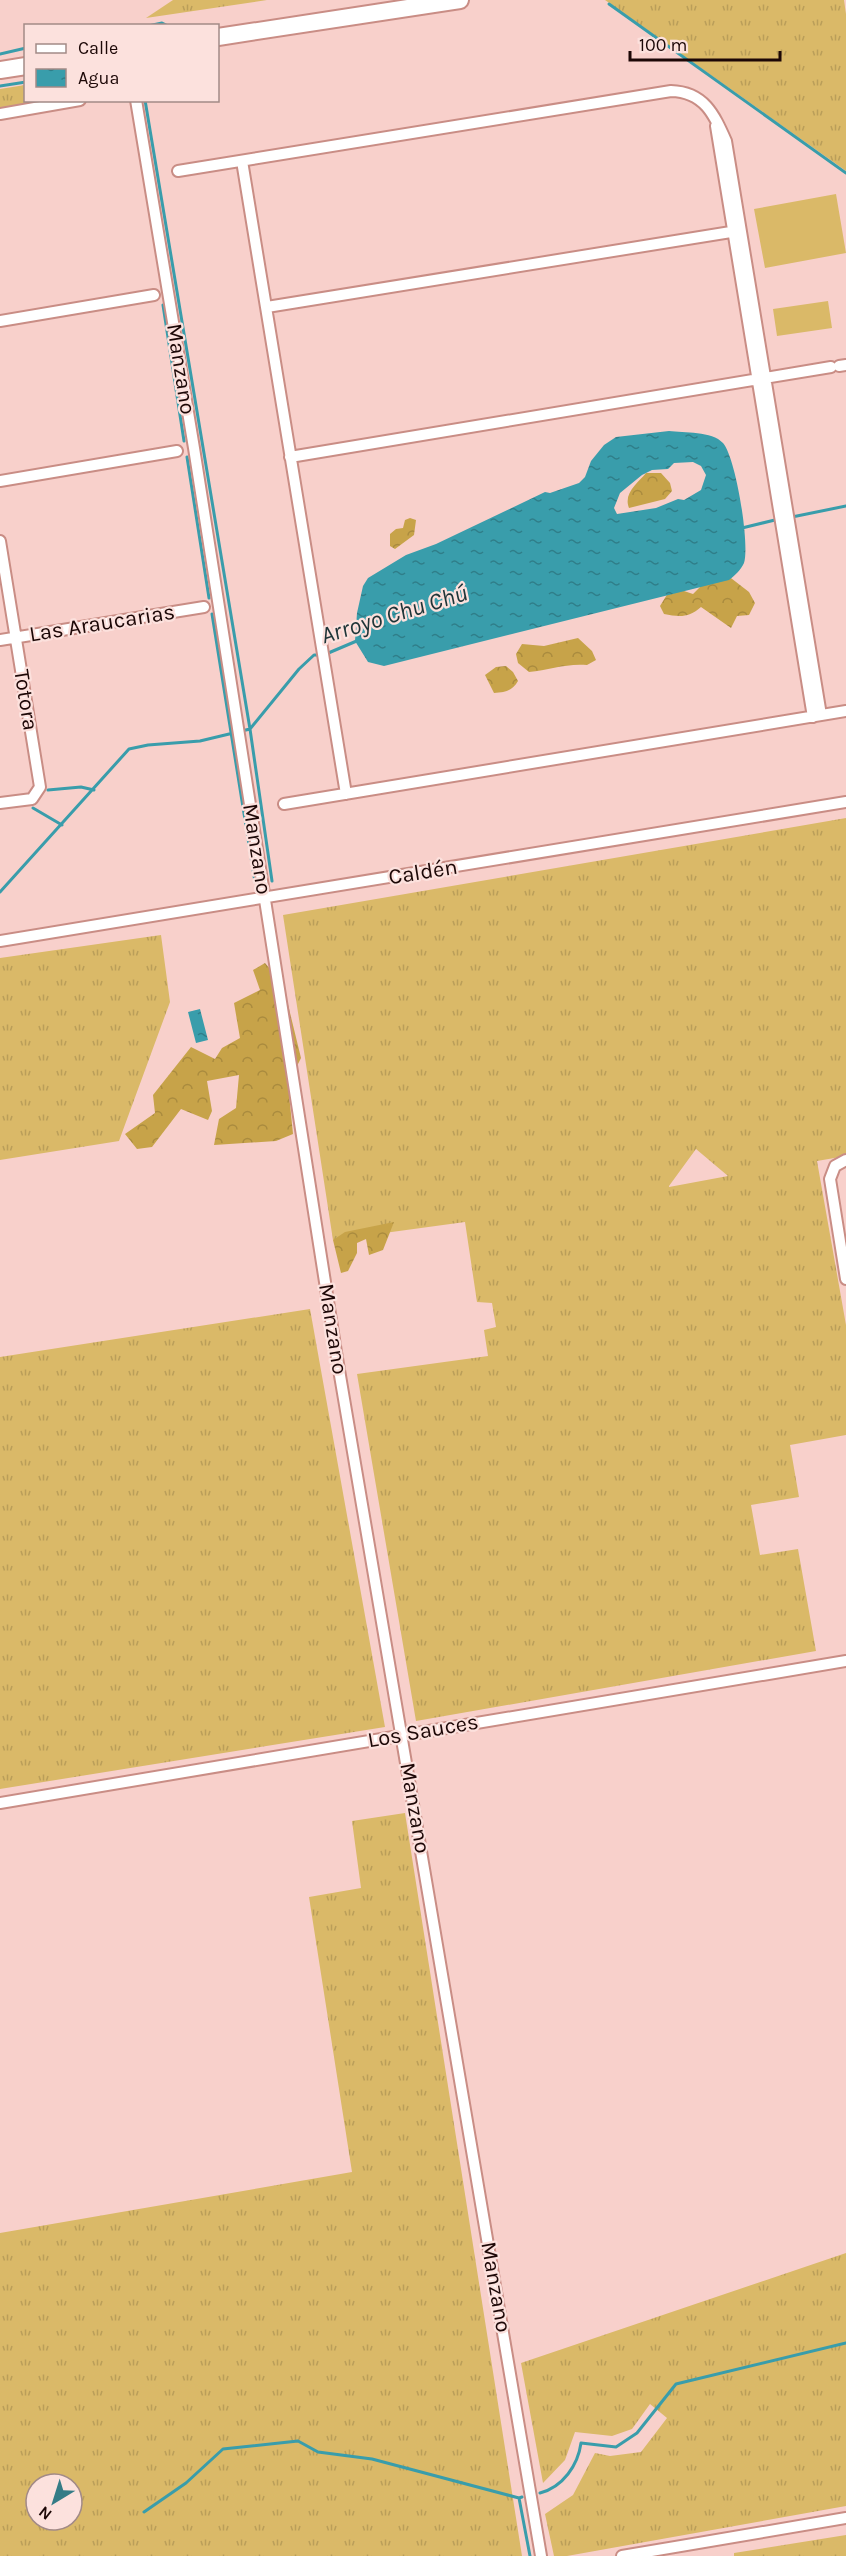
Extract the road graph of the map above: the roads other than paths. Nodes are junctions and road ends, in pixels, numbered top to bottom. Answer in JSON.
{"nodes":[{"id":1,"x":460,"y":0,"type":"edge"},
{"id":2,"x":435,"y":2,"type":"edge"},
{"id":3,"x":219,"y":37,"type":"edge"},
{"id":4,"x":24,"y":66,"type":"edge"},
{"id":5,"x":0,"y":70,"type":"edge"},
{"id":6,"x":69,"y":102,"type":"edge"},
{"id":7,"x":136,"y":102,"type":"edge"},
{"id":8,"x":0,"y":114,"type":"edge"},
{"id":9,"x":242,"y":161,"type":"junction"},
{"id":10,"x":178,"y":171,"type":"dead end"},
{"id":11,"x":736,"y":231,"type":"junction"},
{"id":12,"x":154,"y":296,"type":"dead end"},
{"id":13,"x":267,"y":308,"type":"junction"},
{"id":14,"x":0,"y":321,"type":"edge"},
{"id":15,"x":839,"y":366,"type":"edge"},
{"id":16,"x":761,"y":379,"type":"junction"},
{"id":17,"x":177,"y":451,"type":"dead end"},
{"id":18,"x":290,"y":457,"type":"junction"},
{"id":19,"x":0,"y":481,"type":"edge"},
{"id":20,"x":0,"y":541,"type":"edge"},
{"id":21,"x":204,"y":607,"type":"dead end"},
{"id":22,"x":15,"y":637,"type":"junction"},
{"id":23,"x":0,"y":640,"type":"edge"},
{"id":24,"x":846,"y":711,"type":"edge"},
{"id":25,"x":817,"y":716,"type":"junction"},
{"id":26,"x":346,"y":794,"type":"junction"},
{"id":27,"x":846,"y":802,"type":"edge"},
{"id":28,"x":0,"y":803,"type":"edge"},
{"id":29,"x":284,"y":804,"type":"dead end"},
{"id":30,"x":265,"y":898,"type":"junction"},
{"id":31,"x":0,"y":941,"type":"edge"},
{"id":32,"x":846,"y":1160,"type":"edge"},
{"id":33,"x":846,"y":1279,"type":"edge"},
{"id":34,"x":846,"y":1661,"type":"edge"},
{"id":35,"x":403,"y":1735,"type":"junction"},
{"id":36,"x":0,"y":1803,"type":"edge"},
{"id":37,"x":846,"y":2518,"type":"edge"},
{"id":38,"x":541,"y":2556,"type":"edge"},
{"id":39,"x":622,"y":2556,"type":"edge"}],
"edges":[{"from":1,"to":2,"type":"highway"},
{"from":2,"to":3,"type":"highway"},
{"from":4,"to":5,"type":"highway"},
{"from":6,"to":8,"type":"street"},
{"from":7,"to":30,"type":"street","name":"Manzano"},
{"from":9,"to":10,"type":"street"},
{"from":9,"to":11,"type":"street"},
{"from":9,"to":13,"type":"street"},
{"from":11,"to":13,"type":"street"},
{"from":11,"to":16,"type":"street"},
{"from":12,"to":14,"type":"street"},
{"from":13,"to":18,"type":"street"},
{"from":15,"to":16,"type":"street"},
{"from":16,"to":18,"type":"street"},
{"from":16,"to":25,"type":"street"},
{"from":17,"to":19,"type":"street"},
{"from":18,"to":26,"type":"street"},
{"from":20,"to":22,"type":"street","name":"Totora"},
{"from":21,"to":22,"type":"street","name":"Las Araucarias"},
{"from":22,"to":23,"type":"street","name":"Las Araucarias"},
{"from":22,"to":28,"type":"street","name":"Totora"},
{"from":24,"to":25,"type":"street"},
{"from":25,"to":26,"type":"street"},
{"from":26,"to":29,"type":"street"},
{"from":27,"to":30,"type":"street","name":"Caldén"},
{"from":30,"to":31,"type":"street","name":"Caldén"},
{"from":30,"to":35,"type":"street","name":"Manzano"},
{"from":32,"to":33,"type":"street"},
{"from":34,"to":35,"type":"street","name":"Los Sauces"},
{"from":35,"to":36,"type":"street","name":"Los Sauces"},
{"from":35,"to":38,"type":"street","name":"Manzano"},
{"from":37,"to":39,"type":"street"}]}
